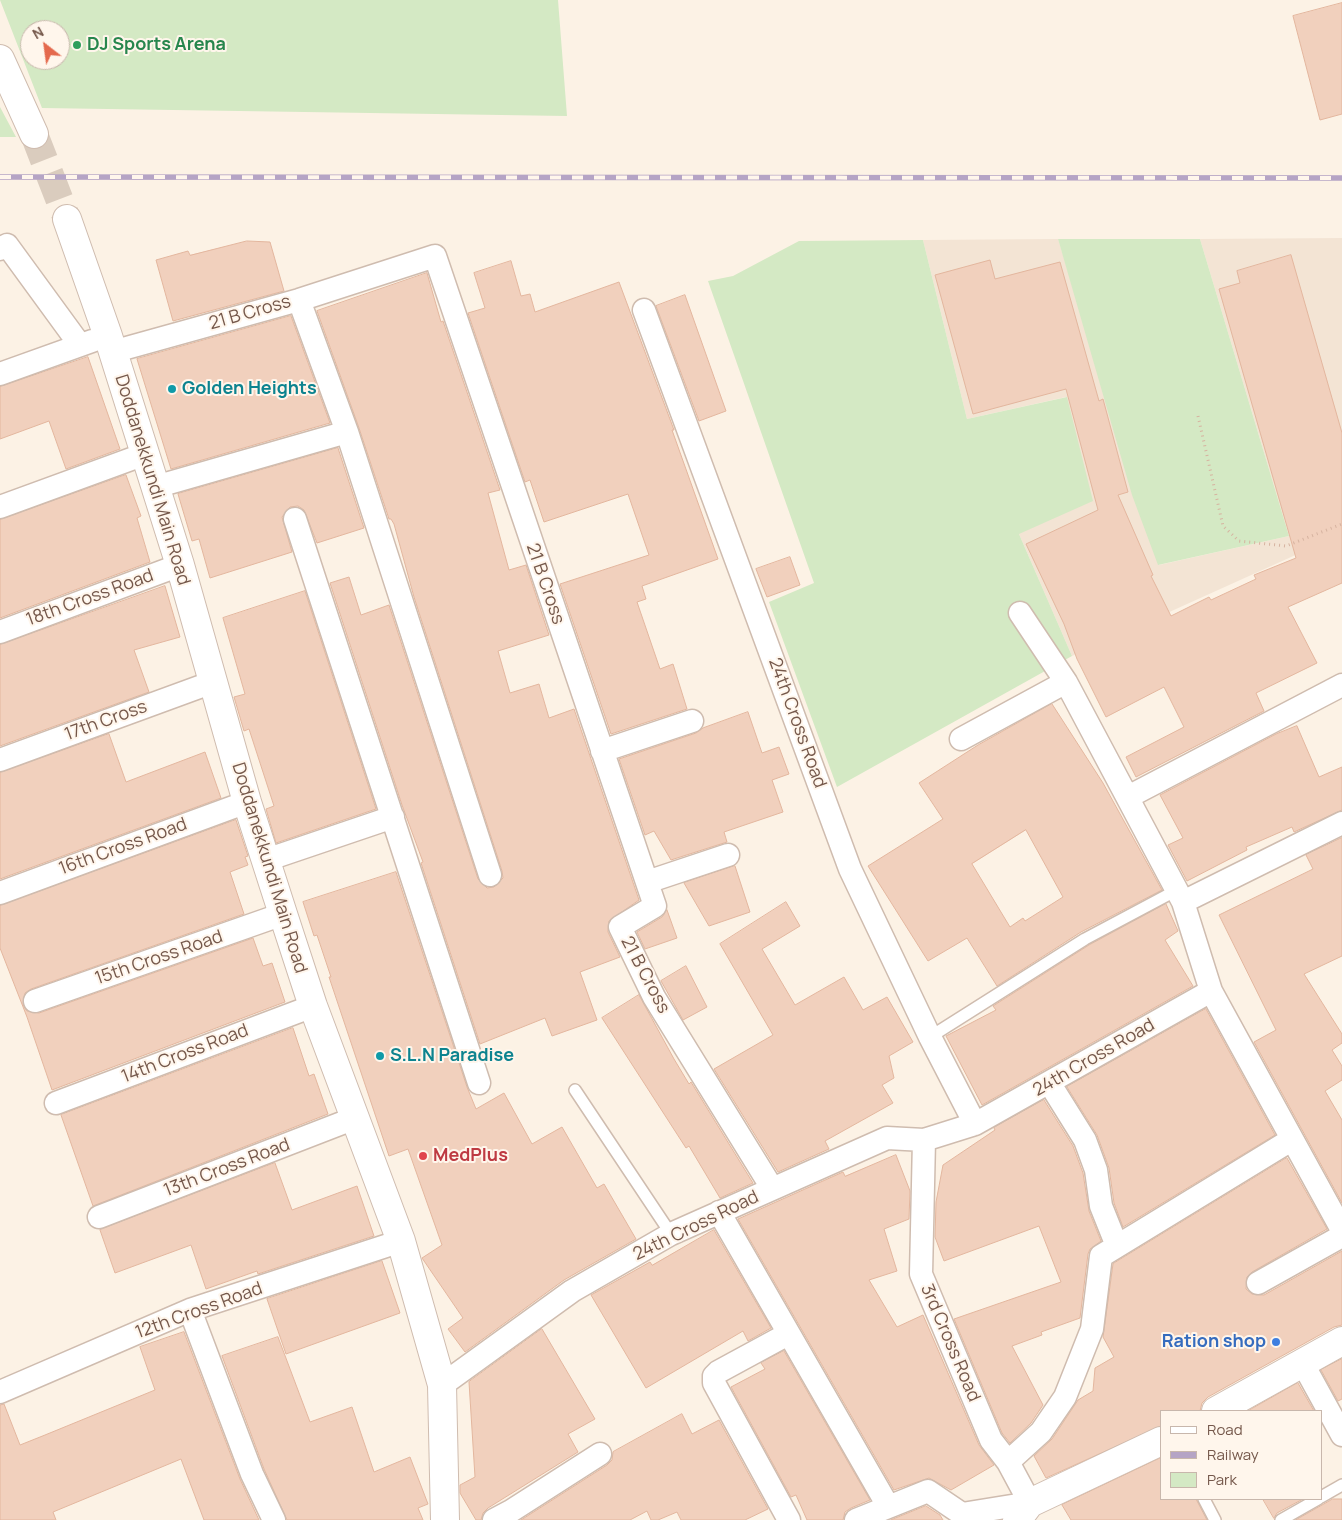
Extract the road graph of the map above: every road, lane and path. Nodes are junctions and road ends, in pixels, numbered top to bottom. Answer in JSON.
{"nodes":[{"id":1,"x":0,"y":59,"type":"edge"},
{"id":2,"x":34,"y":134,"type":"tunnel mouth"},
{"id":3,"x":67,"y":218,"type":"tunnel mouth"},
{"id":4,"x":0,"y":249,"type":"edge"},
{"id":5,"x":299,"y":300,"type":"junction"},
{"id":6,"x":644,"y":310,"type":"dead end"},
{"id":7,"x":80,"y":344,"type":"junction"},
{"id":8,"x":110,"y":344,"type":"junction"},
{"id":9,"x":0,"y":374,"type":"edge"},
{"id":10,"x":1198,"y":416,"type":"dead end"},
{"id":11,"x":347,"y":432,"type":"junction"},
{"id":12,"x":144,"y":454,"type":"junction"},
{"id":13,"x":155,"y":487,"type":"junction"},
{"id":14,"x":0,"y":506,"type":"edge"},
{"id":15,"x":295,"y":519,"type":"dead end"},
{"id":16,"x":1342,"y":524,"type":"edge"},
{"id":17,"x":180,"y":565,"type":"junction"},
{"id":18,"x":1020,"y":613,"type":"dead end"},
{"id":19,"x":0,"y":632,"type":"edge"},
{"id":20,"x":213,"y":682,"type":"junction"},
{"id":21,"x":1066,"y":682,"type":"junction"},
{"id":22,"x":1342,"y":685,"type":"edge"},
{"id":23,"x":692,"y":721,"type":"dead end"},
{"id":24,"x":960,"y":739,"type":"dead end"},
{"id":25,"x":602,"y":751,"type":"junction"},
{"id":26,"x":0,"y":760,"type":"edge"},
{"id":27,"x":1128,"y":797,"type":"junction"},
{"id":28,"x":247,"y":802,"type":"junction"},
{"id":29,"x":393,"y":817,"type":"junction"},
{"id":30,"x":1342,"y":823,"type":"edge"},
{"id":31,"x":728,"y":855,"type":"dead end"},
{"id":32,"x":266,"y":860,"type":"junction"},
{"id":33,"x":490,"y":875,"type":"dead end"},
{"id":34,"x":647,"y":882,"type":"junction"},
{"id":35,"x":0,"y":892,"type":"edge"},
{"id":36,"x":1180,"y":896,"type":"junction"},
{"id":37,"x":283,"y":914,"type":"junction"},
{"id":38,"x":1211,"y":991,"type":"junction"},
{"id":39,"x":35,"y":1001,"type":"dead end"},
{"id":40,"x":313,"y":1006,"type":"junction"},
{"id":41,"x":930,"y":1037,"type":"junction"},
{"id":42,"x":479,"y":1083,"type":"dead end"},
{"id":43,"x":1050,"y":1084,"type":"junction"},
{"id":44,"x":574,"y":1090,"type":"dead end"},
{"id":45,"x":56,"y":1102,"type":"dead end"},
{"id":46,"x":355,"y":1118,"type":"junction"},
{"id":47,"x":975,"y":1124,"type":"junction"},
{"id":48,"x":924,"y":1140,"type":"junction"},
{"id":49,"x":1291,"y":1140,"type":"junction"},
{"id":50,"x":772,"y":1188,"type":"junction"},
{"id":51,"x":719,"y":1212,"type":"junction"},
{"id":52,"x":99,"y":1217,"type":"dead end"},
{"id":53,"x":1342,"y":1230,"type":"edge"},
{"id":54,"x":671,"y":1234,"type":"junction"},
{"id":55,"x":1342,"y":1236,"type":"edge"},
{"id":56,"x":402,"y":1241,"type":"junction"},
{"id":57,"x":1117,"y":1246,"type":"junction"},
{"id":58,"x":1258,"y":1283,"type":"dead end"},
{"id":59,"x":190,"y":1310,"type":"junction"},
{"id":60,"x":788,"y":1334,"type":"junction"},
{"id":61,"x":1342,"y":1341,"type":"edge"},
{"id":62,"x":1302,"y":1364,"type":"junction"},
{"id":63,"x":442,"y":1385,"type":"junction"},
{"id":64,"x":0,"y":1392,"type":"edge"},
{"id":65,"x":1218,"y":1410,"type":"edge"},
{"id":66,"x":1342,"y":1435,"type":"edge"},
{"id":67,"x":1160,"y":1442,"type":"edge"},
{"id":68,"x":600,"y":1454,"type":"dead end"},
{"id":69,"x":1008,"y":1462,"type":"junction"},
{"id":70,"x":1342,"y":1485,"type":"edge"},
{"id":71,"x":1322,"y":1496,"type":"edge"},
{"id":72,"x":1205,"y":1500,"type":"edge"},
{"id":73,"x":1316,"y":1500,"type":"edge"},
{"id":74,"x":888,"y":1506,"type":"junction"},
{"id":75,"x":1023,"y":1512,"type":"edge"},
{"id":76,"x":274,"y":1520,"type":"edge"},
{"id":77,"x":445,"y":1520,"type":"edge"},
{"id":78,"x":494,"y":1520,"type":"edge"},
{"id":79,"x":789,"y":1520,"type":"edge"},
{"id":80,"x":856,"y":1520,"type":"edge"},
{"id":81,"x":1216,"y":1520,"type":"edge"},
{"id":82,"x":1281,"y":1520,"type":"edge"}],
"edges":[{"from":1,"to":2,"type":"street"},
{"from":3,"to":8,"type":"street","name":"Doddanekkundi Main Road"},
{"from":4,"to":7,"type":"street"},
{"from":5,"to":8,"type":"street","name":"21 B Cross"},
{"from":5,"to":11,"type":"street"},
{"from":5,"to":25,"type":"street","name":"21 B Cross"},
{"from":6,"to":41,"type":"street","name":"24th Cross Road"},
{"from":7,"to":8,"type":"street","name":"21 B Cross"},
{"from":7,"to":9,"type":"street","name":"21 B Cross"},
{"from":8,"to":12,"type":"street","name":"Doddanekkundi Main Road"},
{"from":10,"to":16,"type":"path"},
{"from":11,"to":13,"type":"street"},
{"from":11,"to":33,"type":"street"},
{"from":12,"to":13,"type":"street","name":"Doddanekkundi Main Road"},
{"from":12,"to":14,"type":"street"},
{"from":13,"to":17,"type":"street","name":"Doddanekkundi Main Road"},
{"from":15,"to":29,"type":"street"},
{"from":17,"to":19,"type":"street","name":"18th Cross Road"},
{"from":17,"to":20,"type":"street","name":"Doddanekkundi Main Road"},
{"from":18,"to":21,"type":"street"},
{"from":20,"to":26,"type":"street","name":"17th Cross"},
{"from":20,"to":28,"type":"street","name":"Doddanekkundi Main Road"},
{"from":21,"to":24,"type":"street"},
{"from":21,"to":27,"type":"street"},
{"from":22,"to":27,"type":"street"},
{"from":23,"to":25,"type":"street"},
{"from":25,"to":34,"type":"street","name":"21 B Cross"},
{"from":27,"to":36,"type":"street"},
{"from":28,"to":32,"type":"street","name":"Doddanekkundi Main Road"},
{"from":28,"to":35,"type":"street","name":"16th Cross Road"},
{"from":29,"to":32,"type":"street"},
{"from":29,"to":42,"type":"street"},
{"from":30,"to":36,"type":"street"},
{"from":31,"to":34,"type":"street"},
{"from":32,"to":37,"type":"street","name":"Doddanekkundi Main Road"},
{"from":34,"to":50,"type":"street","name":"21 B Cross"},
{"from":36,"to":38,"type":"street"},
{"from":36,"to":41,"type":"lane"},
{"from":37,"to":39,"type":"street","name":"15th Cross Road"},
{"from":37,"to":40,"type":"street","name":"Doddanekkundi Main Road"},
{"from":38,"to":43,"type":"street","name":"24th Cross Road"},
{"from":38,"to":49,"type":"street"},
{"from":40,"to":45,"type":"street","name":"14th Cross Road"},
{"from":40,"to":46,"type":"street","name":"Doddanekkundi Main Road"},
{"from":41,"to":47,"type":"street","name":"24th Cross Road"},
{"from":43,"to":47,"type":"street","name":"24th Cross Road"},
{"from":43,"to":57,"type":"street"},
{"from":44,"to":54,"type":"lane"},
{"from":46,"to":52,"type":"street","name":"13th Cross Road"},
{"from":46,"to":56,"type":"street","name":"Doddanekkundi Main Road"},
{"from":47,"to":48,"type":"street","name":"24th Cross Road"},
{"from":48,"to":50,"type":"street","name":"24th Cross Road"},
{"from":48,"to":69,"type":"street","name":"3rd Cross Road"},
{"from":49,"to":53,"type":"street"},
{"from":49,"to":57,"type":"street"},
{"from":50,"to":51,"type":"street","name":"24th Cross Road"},
{"from":51,"to":54,"type":"street","name":"24th Cross Road"},
{"from":51,"to":60,"type":"street"},
{"from":54,"to":63,"type":"street","name":"24th Cross Road"},
{"from":55,"to":58,"type":"street"},
{"from":56,"to":59,"type":"street","name":"12th Cross Road"},
{"from":56,"to":63,"type":"street","name":"Doddanekkundi Main Road"},
{"from":57,"to":69,"type":"street"},
{"from":59,"to":64,"type":"street","name":"12th Cross Road"},
{"from":59,"to":76,"type":"street"},
{"from":60,"to":74,"type":"street"},
{"from":60,"to":79,"type":"street"},
{"from":61,"to":62,"type":"street"},
{"from":62,"to":65,"type":"street"},
{"from":62,"to":66,"type":"street"},
{"from":63,"to":77,"type":"street","name":"Doddanekkundi Main Road"},
{"from":67,"to":75,"type":"street"},
{"from":68,"to":78,"type":"street"},
{"from":69,"to":75,"type":"street","name":"3rd Cross Road"},
{"from":70,"to":71,"type":"lane"},
{"from":72,"to":81,"type":"lane"},
{"from":73,"to":82,"type":"lane"},
{"from":74,"to":75,"type":"street"},
{"from":74,"to":80,"type":"street"}]}
